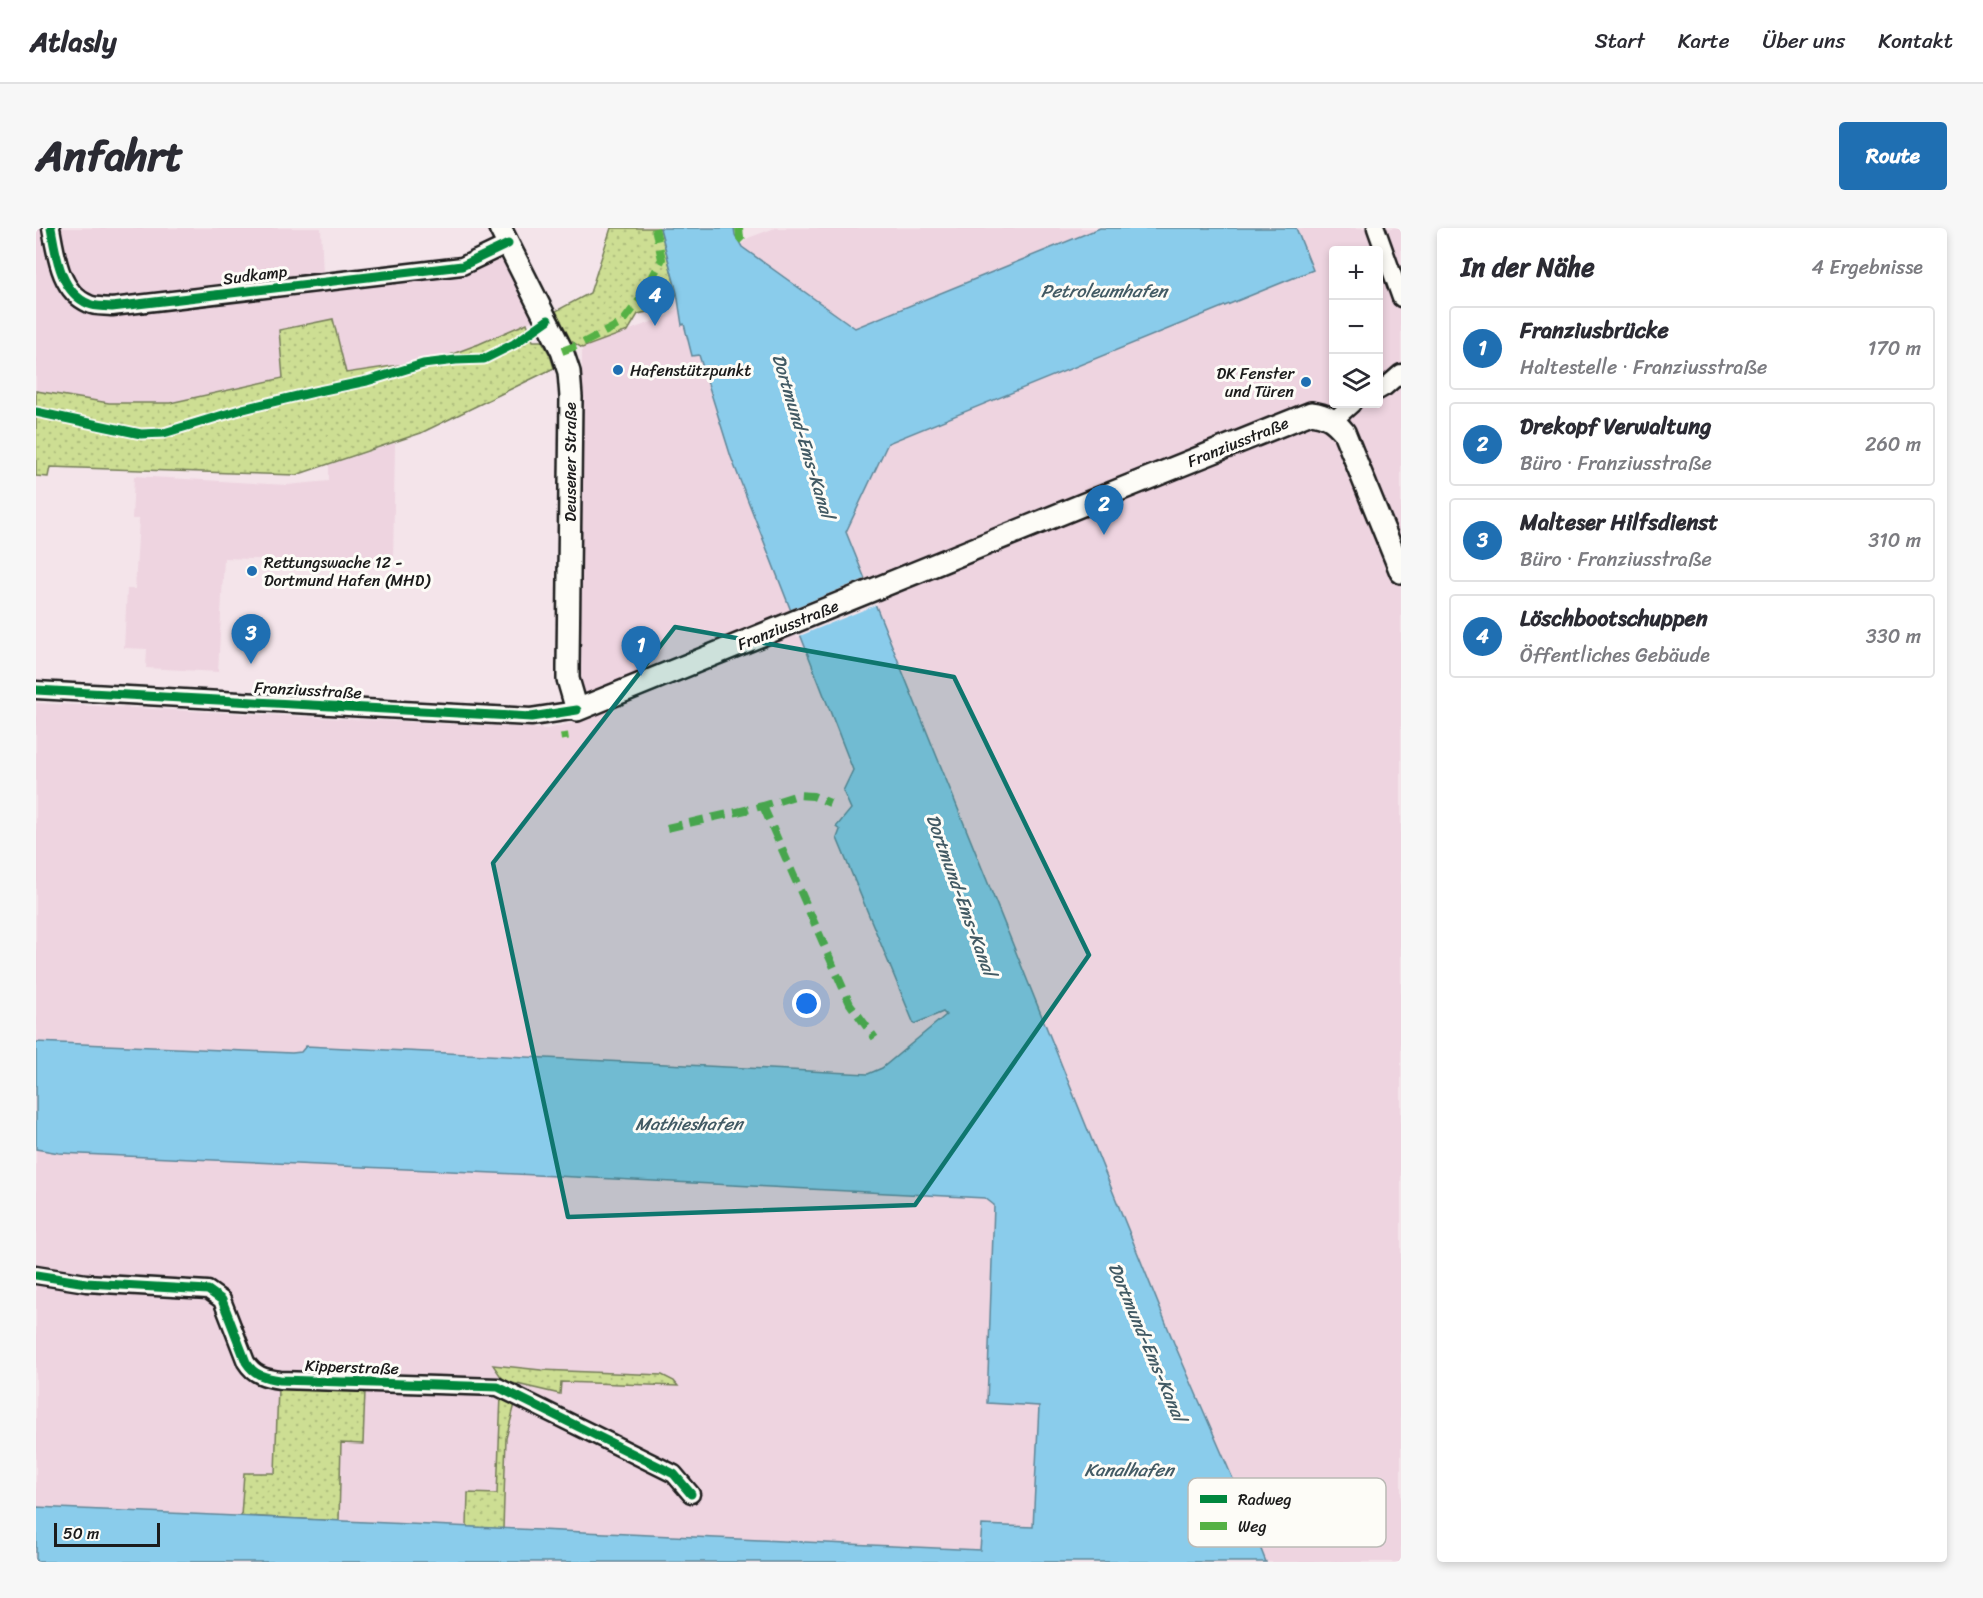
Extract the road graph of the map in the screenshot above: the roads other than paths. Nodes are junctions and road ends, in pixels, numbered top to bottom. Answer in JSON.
{"nodes":[{"id":1,"x":51,"y":228,"type":"edge"},
{"id":2,"x":1376,"y":228,"type":"edge"},
{"id":3,"x":504,"y":236,"type":"edge"},
{"id":4,"x":1401,"y":298,"type":"edge"},
{"id":5,"x":1401,"y":373,"type":"edge"},
{"id":6,"x":1383,"y":388,"type":"edge"},
{"id":7,"x":1348,"y":408,"type":"edge"},
{"id":8,"x":1334,"y":420,"type":"junction"},
{"id":9,"x":1401,"y":572,"type":"edge"},
{"id":10,"x":36,"y":690,"type":"edge"},
{"id":11,"x":577,"y":710,"type":"junction"},
{"id":12,"x":36,"y":1275,"type":"edge"},
{"id":13,"x":690,"y":1494,"type":"dead end"}],
"edges":[{"from":1,"to":3,"type":"street","name":"Sudkamp"},
{"from":2,"to":4,"type":"street"},
{"from":3,"to":11,"type":"main road","name":"Deusener Straße"},
{"from":5,"to":6,"type":"street"},
{"from":7,"to":8,"type":"street"},
{"from":8,"to":9,"type":"main road"},
{"from":8,"to":11,"type":"main road","name":"Franziusstraße"},
{"from":10,"to":11,"type":"street","name":"Franziusstraße"},
{"from":12,"to":13,"type":"street","name":"Kipperstraße"}]}
